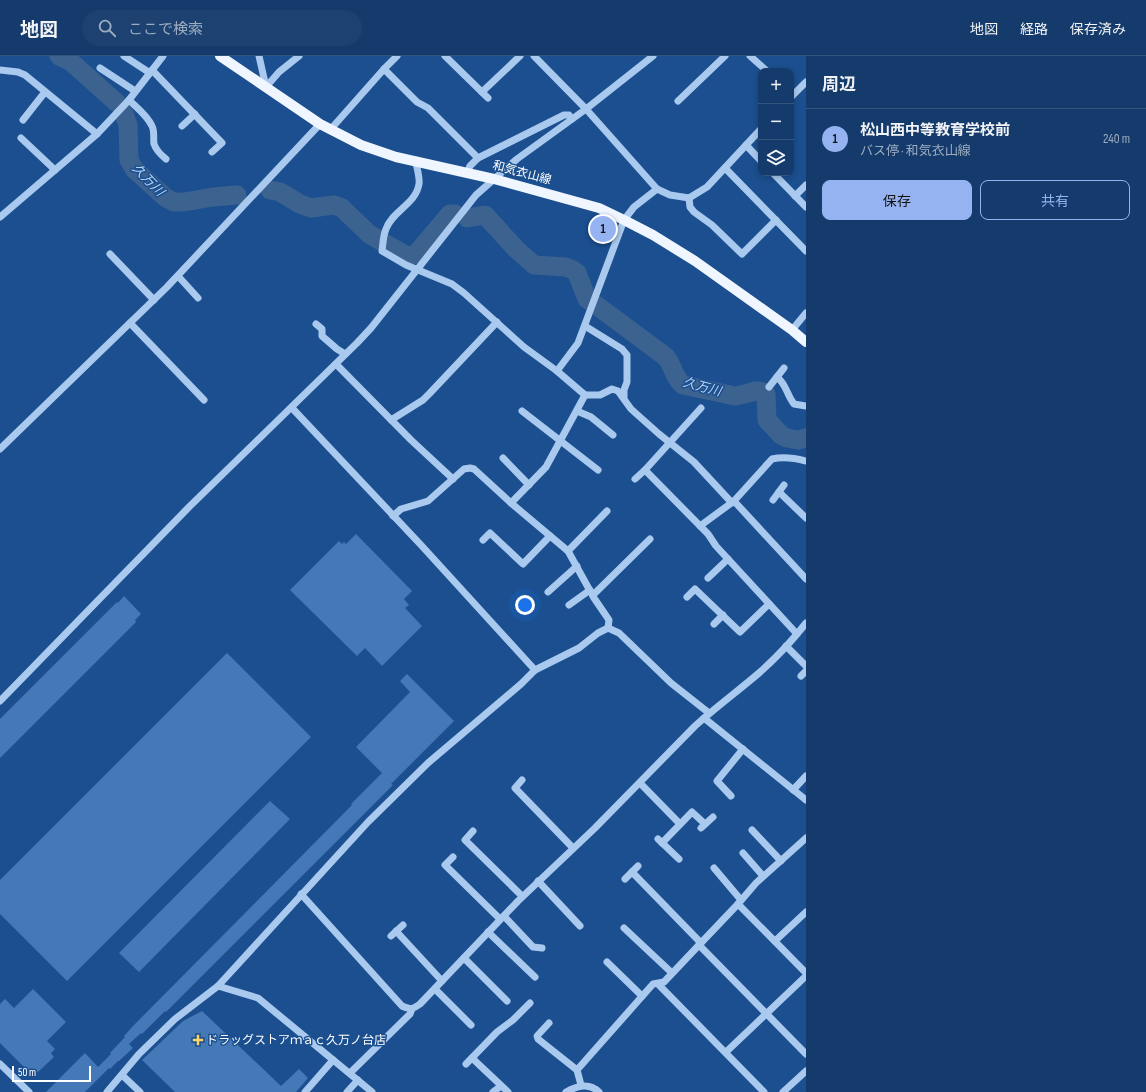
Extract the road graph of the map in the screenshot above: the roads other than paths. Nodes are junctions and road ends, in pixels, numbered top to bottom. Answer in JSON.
{"nodes":[{"id":1,"x":124,"y":56,"type":"edge"},
{"id":2,"x":163,"y":56,"type":"edge"},
{"id":3,"x":220,"y":56,"type":"edge"},
{"id":4,"x":259,"y":56,"type":"edge"},
{"id":5,"x":299,"y":56,"type":"edge"},
{"id":6,"x":397,"y":56,"type":"edge"},
{"id":7,"x":446,"y":56,"type":"edge"},
{"id":8,"x":520,"y":56,"type":"edge"},
{"id":9,"x":534,"y":56,"type":"edge"},
{"id":10,"x":651,"y":56,"type":"edge"},
{"id":11,"x":725,"y":56,"type":"edge"},
{"id":12,"x":750,"y":56,"type":"edge"},
{"id":13,"x":100,"y":68,"type":"dead end"},
{"id":14,"x":764,"y":68,"type":"edge"},
{"id":15,"x":384,"y":69,"type":"junction"},
{"id":16,"x":0,"y":70,"type":"edge"},
{"id":17,"x":151,"y":72,"type":"junction"},
{"id":18,"x":806,"y":82,"type":"edge"},
{"id":19,"x":266,"y":87,"type":"junction"},
{"id":20,"x":135,"y":91,"type":"junction"},
{"id":21,"x":45,"y":92,"type":"junction"},
{"id":22,"x":482,"y":92,"type":"junction"},
{"id":23,"x":794,"y":92,"type":"edge"},
{"id":24,"x":488,"y":98,"type":"dead end"},
{"id":25,"x":129,"y":100,"type":"junction"},
{"id":26,"x":678,"y":101,"type":"dead end"},
{"id":27,"x":586,"y":109,"type":"junction"},
{"id":28,"x":195,"y":114,"type":"junction"},
{"id":29,"x":572,"y":119,"type":"junction"},
{"id":30,"x":23,"y":120,"type":"dead end"},
{"id":31,"x":320,"y":124,"type":"junction"},
{"id":32,"x":182,"y":126,"type":"dead end"},
{"id":33,"x":330,"y":130,"type":"junction"},
{"id":34,"x":758,"y":132,"type":"edge"},
{"id":35,"x":96,"y":134,"type":"junction"},
{"id":36,"x":21,"y":138,"type":"dead end"},
{"id":37,"x":746,"y":145,"type":"junction"},
{"id":38,"x":212,"y":152,"type":"dead end"},
{"id":39,"x":478,"y":158,"type":"junction"},
{"id":40,"x":758,"y":158,"type":"edge"},
{"id":41,"x":166,"y":159,"type":"dead end"},
{"id":42,"x":416,"y":162,"type":"junction"},
{"id":43,"x":725,"y":168,"type":"junction"},
{"id":44,"x":55,"y":170,"type":"junction"},
{"id":45,"x":467,"y":173,"type":"junction"},
{"id":46,"x":776,"y":176,"type":"edge"},
{"id":47,"x":494,"y":179,"type":"junction"},
{"id":48,"x":806,"y":185,"type":"edge"},
{"id":49,"x":658,"y":189,"type":"junction"},
{"id":50,"x":795,"y":196,"type":"junction"},
{"id":51,"x":689,"y":198,"type":"junction"},
{"id":52,"x":806,"y":207,"type":"edge"},
{"id":53,"x":0,"y":217,"type":"edge"},
{"id":54,"x":624,"y":220,"type":"junction"},
{"id":55,"x":776,"y":220,"type":"junction"},
{"id":56,"x":806,"y":251,"type":"edge"},
{"id":57,"x":110,"y":254,"type":"dead end"},
{"id":58,"x":416,"y":270,"type":"junction"},
{"id":59,"x":178,"y":276,"type":"junction"},
{"id":60,"x":198,"y":298,"type":"dead end"},
{"id":61,"x":154,"y":300,"type":"junction"},
{"id":62,"x":806,"y":313,"type":"edge"},
{"id":63,"x":497,"y":322,"type":"junction"},
{"id":64,"x":130,"y":323,"type":"junction"},
{"id":65,"x":316,"y":324,"type":"dead end"},
{"id":66,"x":585,"y":326,"type":"junction"},
{"id":67,"x":792,"y":330,"type":"junction"},
{"id":68,"x":806,"y":342,"type":"edge"},
{"id":69,"x":345,"y":354,"type":"junction"},
{"id":70,"x":336,"y":364,"type":"junction"},
{"id":71,"x":784,"y":368,"type":"dead end"},
{"id":72,"x":557,"y":371,"type":"junction"},
{"id":73,"x":777,"y":377,"type":"junction"},
{"id":74,"x":769,"y":387,"type":"dead end"},
{"id":75,"x":585,"y":395,"type":"junction"},
{"id":76,"x":624,"y":398,"type":"junction"},
{"id":77,"x":204,"y":400,"type":"dead end"},
{"id":78,"x":806,"y":406,"type":"edge"},
{"id":79,"x":292,"y":408,"type":"junction"},
{"id":80,"x":701,"y":408,"type":"dead end"},
{"id":81,"x":522,"y":411,"type":"dead end"},
{"id":82,"x":577,"y":411,"type":"junction"},
{"id":83,"x":391,"y":420,"type":"junction"},
{"id":84,"x":613,"y":435,"type":"dead end"},
{"id":85,"x":561,"y":440,"type":"junction"},
{"id":86,"x":670,"y":443,"type":"junction"},
{"id":87,"x":0,"y":449,"type":"edge"},
{"id":88,"x":503,"y":458,"type":"dead end"},
{"id":89,"x":806,"y":461,"type":"edge"},
{"id":90,"x":598,"y":470,"type":"dead end"},
{"id":91,"x":646,"y":470,"type":"junction"},
{"id":92,"x":453,"y":479,"type":"junction"},
{"id":93,"x":635,"y":479,"type":"dead end"},
{"id":94,"x":529,"y":485,"type":"junction"},
{"id":95,"x":784,"y":485,"type":"dead end"},
{"id":96,"x":779,"y":492,"type":"junction"},
{"id":97,"x":772,"y":500,"type":"dead end"},
{"id":98,"x":733,"y":502,"type":"junction"},
{"id":99,"x":511,"y":503,"type":"junction"},
{"id":100,"x":607,"y":511,"type":"dead end"},
{"id":101,"x":393,"y":516,"type":"junction"},
{"id":102,"x":806,"y":518,"type":"edge"},
{"id":103,"x":700,"y":526,"type":"junction"},
{"id":104,"x":550,"y":536,"type":"junction"},
{"id":105,"x":650,"y":539,"type":"dead end"},
{"id":106,"x":483,"y":540,"type":"dead end"},
{"id":107,"x":568,"y":551,"type":"junction"},
{"id":108,"x":728,"y":559,"type":"junction"},
{"id":109,"x":577,"y":566,"type":"junction"},
{"id":110,"x":708,"y":578,"type":"dead end"},
{"id":111,"x":806,"y":579,"type":"edge"},
{"id":112,"x":548,"y":592,"type":"dead end"},
{"id":113,"x":591,"y":592,"type":"junction"},
{"id":114,"x":687,"y":597,"type":"dead end"},
{"id":115,"x":769,"y":604,"type":"junction"},
{"id":116,"x":569,"y":605,"type":"dead end"},
{"id":117,"x":723,"y":615,"type":"junction"},
{"id":118,"x":806,"y":623,"type":"edge"},
{"id":119,"x":714,"y":624,"type":"dead end"},
{"id":120,"x":608,"y":628,"type":"junction"},
{"id":121,"x":797,"y":634,"type":"junction"},
{"id":122,"x":786,"y":646,"type":"junction"},
{"id":123,"x":806,"y":666,"type":"edge"},
{"id":124,"x":535,"y":670,"type":"junction"},
{"id":125,"x":0,"y":701,"type":"edge"},
{"id":126,"x":707,"y":715,"type":"junction"},
{"id":127,"x":743,"y":749,"type":"junction"},
{"id":128,"x":806,"y":776,"type":"edge"},
{"id":129,"x":522,"y":780,"type":"dead end"},
{"id":130,"x":640,"y":783,"type":"junction"},
{"id":131,"x":793,"y":790,"type":"junction"},
{"id":132,"x":731,"y":796,"type":"dead end"},
{"id":133,"x":806,"y":800,"type":"edge"},
{"id":134,"x":713,"y":817,"type":"dead end"},
{"id":135,"x":680,"y":824,"type":"junction"},
{"id":136,"x":752,"y":830,"type":"dead end"},
{"id":137,"x":473,"y":831,"type":"dead end"},
{"id":138,"x":806,"y":838,"type":"edge"},
{"id":139,"x":573,"y":848,"type":"junction"},
{"id":140,"x":743,"y":853,"type":"dead end"},
{"id":141,"x":453,"y":857,"type":"dead end"},
{"id":142,"x":679,"y":859,"type":"dead end"},
{"id":143,"x":781,"y":861,"type":"junction"},
{"id":144,"x":638,"y":866,"type":"dead end"},
{"id":145,"x":714,"y":868,"type":"dead end"},
{"id":146,"x":632,"y":872,"type":"junction"},
{"id":147,"x":764,"y":876,"type":"junction"},
{"id":148,"x":625,"y":878,"type":"dead end"},
{"id":149,"x":538,"y":881,"type":"junction"},
{"id":150,"x":301,"y":894,"type":"junction"},
{"id":151,"x":522,"y":896,"type":"junction"},
{"id":152,"x":740,"y":902,"type":"junction"},
{"id":153,"x":806,"y":912,"type":"edge"},
{"id":154,"x":502,"y":917,"type":"junction"},
{"id":155,"x":403,"y":924,"type":"dead end"},
{"id":156,"x":580,"y":926,"type":"dead end"},
{"id":157,"x":624,"y":928,"type":"dead end"},
{"id":158,"x":488,"y":932,"type":"junction"},
{"id":159,"x":775,"y":941,"type":"junction"},
{"id":160,"x":700,"y":944,"type":"junction"},
{"id":161,"x":542,"y":948,"type":"dead end"},
{"id":162,"x":464,"y":958,"type":"junction"},
{"id":163,"x":607,"y":962,"type":"dead end"},
{"id":164,"x":672,"y":973,"type":"junction"},
{"id":165,"x":806,"y":974,"type":"edge"},
{"id":166,"x":535,"y":977,"type":"dead end"},
{"id":167,"x":442,"y":981,"type":"junction"},
{"id":168,"x":658,"y":984,"type":"junction"},
{"id":169,"x":218,"y":986,"type":"junction"},
{"id":170,"x":435,"y":989,"type":"junction"},
{"id":171,"x":642,"y":996,"type":"junction"},
{"id":172,"x":507,"y":1000,"type":"dead end"},
{"id":173,"x":530,"y":1003,"type":"dead end"},
{"id":174,"x":412,"y":1009,"type":"junction"},
{"id":175,"x":766,"y":1014,"type":"junction"},
{"id":176,"x":549,"y":1023,"type":"dead end"},
{"id":177,"x":471,"y":1025,"type":"dead end"},
{"id":178,"x":726,"y":1052,"type":"junction"},
{"id":179,"x":806,"y":1054,"type":"edge"},
{"id":180,"x":472,"y":1058,"type":"junction"},
{"id":181,"x":333,"y":1060,"type":"junction"},
{"id":182,"x":0,"y":1064,"type":"edge"},
{"id":183,"x":466,"y":1064,"type":"dead end"},
{"id":184,"x":577,"y":1070,"type":"junction"},
{"id":185,"x":806,"y":1071,"type":"edge"},
{"id":186,"x":350,"y":1074,"type":"junction"},
{"id":187,"x":122,"y":1075,"type":"junction"},
{"id":188,"x":358,"y":1080,"type":"junction"},
{"id":189,"x":501,"y":1086,"type":"junction"},
{"id":190,"x":581,"y":1086,"type":"junction"},
{"id":191,"x":29,"y":1092,"type":"edge"},
{"id":192,"x":107,"y":1092,"type":"edge"},
{"id":193,"x":140,"y":1092,"type":"edge"},
{"id":194,"x":305,"y":1092,"type":"edge"},
{"id":195,"x":347,"y":1092,"type":"edge"},
{"id":196,"x":372,"y":1092,"type":"edge"},
{"id":197,"x":493,"y":1092,"type":"edge"},
{"id":198,"x":508,"y":1092,"type":"edge"},
{"id":199,"x":566,"y":1092,"type":"edge"},
{"id":200,"x":599,"y":1092,"type":"edge"},
{"id":201,"x":764,"y":1092,"type":"edge"},
{"id":202,"x":784,"y":1092,"type":"edge"}],
"edges":[{"from":1,"to":17,"type":"street"},
{"from":2,"to":17,"type":"street"},
{"from":3,"to":19,"type":"main road","name":"和気衣山線"},
{"from":4,"to":19,"type":"street"},
{"from":5,"to":19,"type":"street"},
{"from":6,"to":15,"type":"street"},
{"from":7,"to":22,"type":"street"},
{"from":8,"to":22,"type":"street"},
{"from":9,"to":27,"type":"street"},
{"from":10,"to":27,"type":"street"},
{"from":11,"to":26,"type":"street"},
{"from":12,"to":14,"type":"street"},
{"from":13,"to":20,"type":"street"},
{"from":15,"to":33,"type":"street"},
{"from":15,"to":39,"type":"street"},
{"from":16,"to":21,"type":"street"},
{"from":17,"to":20,"type":"street"},
{"from":17,"to":28,"type":"street"},
{"from":18,"to":23,"type":"street"},
{"from":19,"to":31,"type":"main road","name":"和気衣山線"},
{"from":20,"to":25,"type":"street"},
{"from":21,"to":30,"type":"street"},
{"from":21,"to":35,"type":"street"},
{"from":22,"to":24,"type":"street"},
{"from":25,"to":35,"type":"street"},
{"from":25,"to":41,"type":"street"},
{"from":27,"to":29,"type":"street"},
{"from":27,"to":49,"type":"street"},
{"from":28,"to":32,"type":"street"},
{"from":28,"to":38,"type":"street"},
{"from":29,"to":39,"type":"street"},
{"from":29,"to":47,"type":"street"},
{"from":31,"to":33,"type":"main road","name":"和気衣山線"},
{"from":31,"to":59,"type":"street"},
{"from":33,"to":42,"type":"main road","name":"和気衣山線"},
{"from":34,"to":37,"type":"street"},
{"from":35,"to":44,"type":"street"},
{"from":36,"to":44,"type":"street"},
{"from":37,"to":40,"type":"street"},
{"from":37,"to":43,"type":"street"},
{"from":39,"to":45,"type":"street"},
{"from":42,"to":45,"type":"main road","name":"和気衣山線"},
{"from":42,"to":58,"type":"street"},
{"from":43,"to":51,"type":"street"},
{"from":43,"to":55,"type":"street"},
{"from":44,"to":53,"type":"street"},
{"from":45,"to":47,"type":"main road","name":"和気衣山線"},
{"from":46,"to":50,"type":"street"},
{"from":47,"to":54,"type":"main road","name":"和気衣山線"},
{"from":47,"to":58,"type":"street"},
{"from":48,"to":50,"type":"street"},
{"from":49,"to":51,"type":"street"},
{"from":49,"to":54,"type":"street"},
{"from":50,"to":52,"type":"street"},
{"from":51,"to":55,"type":"street"},
{"from":54,"to":66,"type":"street"},
{"from":54,"to":67,"type":"main road","name":"和気衣山線"},
{"from":55,"to":56,"type":"street"},
{"from":57,"to":61,"type":"street"},
{"from":58,"to":63,"type":"street"},
{"from":58,"to":69,"type":"street"},
{"from":59,"to":60,"type":"street"},
{"from":59,"to":61,"type":"street"},
{"from":61,"to":64,"type":"street"},
{"from":62,"to":67,"type":"street"},
{"from":63,"to":72,"type":"street"},
{"from":63,"to":83,"type":"street"},
{"from":64,"to":77,"type":"street"},
{"from":64,"to":87,"type":"street"},
{"from":65,"to":69,"type":"street"},
{"from":66,"to":72,"type":"street"},
{"from":66,"to":76,"type":"street"},
{"from":67,"to":68,"type":"main road","name":"和気衣山線"},
{"from":69,"to":70,"type":"street"},
{"from":70,"to":79,"type":"street"},
{"from":70,"to":83,"type":"street"},
{"from":71,"to":73,"type":"street"},
{"from":72,"to":75,"type":"street"},
{"from":73,"to":74,"type":"street"},
{"from":73,"to":78,"type":"street"},
{"from":75,"to":76,"type":"street"},
{"from":75,"to":82,"type":"street"},
{"from":76,"to":86,"type":"street"},
{"from":79,"to":101,"type":"street"},
{"from":79,"to":125,"type":"street"},
{"from":80,"to":86,"type":"street"},
{"from":81,"to":85,"type":"street"},
{"from":82,"to":84,"type":"street"},
{"from":82,"to":85,"type":"street"},
{"from":83,"to":92,"type":"street"},
{"from":85,"to":90,"type":"street"},
{"from":85,"to":94,"type":"street"},
{"from":86,"to":91,"type":"street"},
{"from":86,"to":98,"type":"street"},
{"from":88,"to":94,"type":"street"},
{"from":89,"to":98,"type":"street"},
{"from":91,"to":93,"type":"street"},
{"from":91,"to":103,"type":"street"},
{"from":92,"to":99,"type":"street"},
{"from":92,"to":101,"type":"street"},
{"from":94,"to":99,"type":"street"},
{"from":95,"to":96,"type":"street"},
{"from":96,"to":97,"type":"street"},
{"from":96,"to":102,"type":"street"},
{"from":98,"to":103,"type":"street"},
{"from":98,"to":111,"type":"street"},
{"from":99,"to":104,"type":"street"},
{"from":100,"to":107,"type":"street"},
{"from":101,"to":124,"type":"street"},
{"from":103,"to":108,"type":"street"},
{"from":104,"to":106,"type":"street"},
{"from":104,"to":107,"type":"street"},
{"from":105,"to":113,"type":"street"},
{"from":107,"to":109,"type":"street"},
{"from":108,"to":110,"type":"street"},
{"from":108,"to":115,"type":"street"},
{"from":109,"to":112,"type":"street"},
{"from":109,"to":113,"type":"street"},
{"from":113,"to":116,"type":"street"},
{"from":113,"to":120,"type":"street"},
{"from":114,"to":117,"type":"street"},
{"from":115,"to":117,"type":"street"},
{"from":115,"to":121,"type":"street"},
{"from":117,"to":119,"type":"street"},
{"from":118,"to":121,"type":"street"},
{"from":120,"to":124,"type":"street"},
{"from":120,"to":126,"type":"street"},
{"from":121,"to":122,"type":"street"},
{"from":122,"to":123,"type":"street"},
{"from":122,"to":126,"type":"street"},
{"from":124,"to":150,"type":"street"},
{"from":126,"to":127,"type":"street"},
{"from":126,"to":130,"type":"street"},
{"from":127,"to":131,"type":"street"},
{"from":127,"to":132,"type":"street"},
{"from":128,"to":131,"type":"street"},
{"from":129,"to":139,"type":"street"},
{"from":130,"to":135,"type":"street"},
{"from":130,"to":139,"type":"street"},
{"from":131,"to":133,"type":"street"},
{"from":134,"to":135,"type":"street"},
{"from":135,"to":142,"type":"street"},
{"from":136,"to":143,"type":"street"},
{"from":137,"to":151,"type":"street"},
{"from":138,"to":143,"type":"street"},
{"from":139,"to":149,"type":"street"},
{"from":140,"to":147,"type":"street"},
{"from":141,"to":154,"type":"street"},
{"from":143,"to":147,"type":"street"},
{"from":144,"to":146,"type":"street"},
{"from":145,"to":152,"type":"street"},
{"from":146,"to":148,"type":"street"},
{"from":146,"to":160,"type":"street"},
{"from":147,"to":152,"type":"street"},
{"from":149,"to":151,"type":"street"},
{"from":149,"to":156,"type":"street"},
{"from":150,"to":169,"type":"street"},
{"from":150,"to":174,"type":"street"},
{"from":151,"to":154,"type":"street"},
{"from":152,"to":159,"type":"street"},
{"from":152,"to":160,"type":"street"},
{"from":153,"to":159,"type":"street"},
{"from":154,"to":158,"type":"street"},
{"from":154,"to":161,"type":"street"},
{"from":155,"to":167,"type":"street"},
{"from":157,"to":164,"type":"street"},
{"from":158,"to":162,"type":"street"},
{"from":158,"to":166,"type":"street"},
{"from":159,"to":165,"type":"street"},
{"from":160,"to":164,"type":"street"},
{"from":160,"to":175,"type":"street"},
{"from":162,"to":167,"type":"street"},
{"from":162,"to":172,"type":"street"},
{"from":163,"to":171,"type":"street"},
{"from":164,"to":168,"type":"street"},
{"from":165,"to":175,"type":"street"},
{"from":167,"to":170,"type":"street"},
{"from":168,"to":171,"type":"street"},
{"from":168,"to":178,"type":"street"},
{"from":169,"to":181,"type":"street"},
{"from":169,"to":187,"type":"street"},
{"from":170,"to":174,"type":"street"},
{"from":170,"to":177,"type":"street"},
{"from":171,"to":184,"type":"street"},
{"from":173,"to":180,"type":"street"},
{"from":174,"to":186,"type":"street"},
{"from":175,"to":178,"type":"street"},
{"from":175,"to":179,"type":"street"},
{"from":176,"to":184,"type":"street"},
{"from":178,"to":201,"type":"street"},
{"from":180,"to":183,"type":"street"},
{"from":180,"to":189,"type":"street"},
{"from":181,"to":186,"type":"street"},
{"from":181,"to":194,"type":"street"},
{"from":182,"to":191,"type":"street"},
{"from":184,"to":190,"type":"street"},
{"from":185,"to":202,"type":"street"},
{"from":186,"to":188,"type":"street"},
{"from":187,"to":192,"type":"street"},
{"from":187,"to":193,"type":"street"},
{"from":188,"to":195,"type":"street"},
{"from":188,"to":196,"type":"street"},
{"from":189,"to":197,"type":"street"},
{"from":189,"to":198,"type":"street"},
{"from":190,"to":199,"type":"street"},
{"from":190,"to":200,"type":"street"}]}
